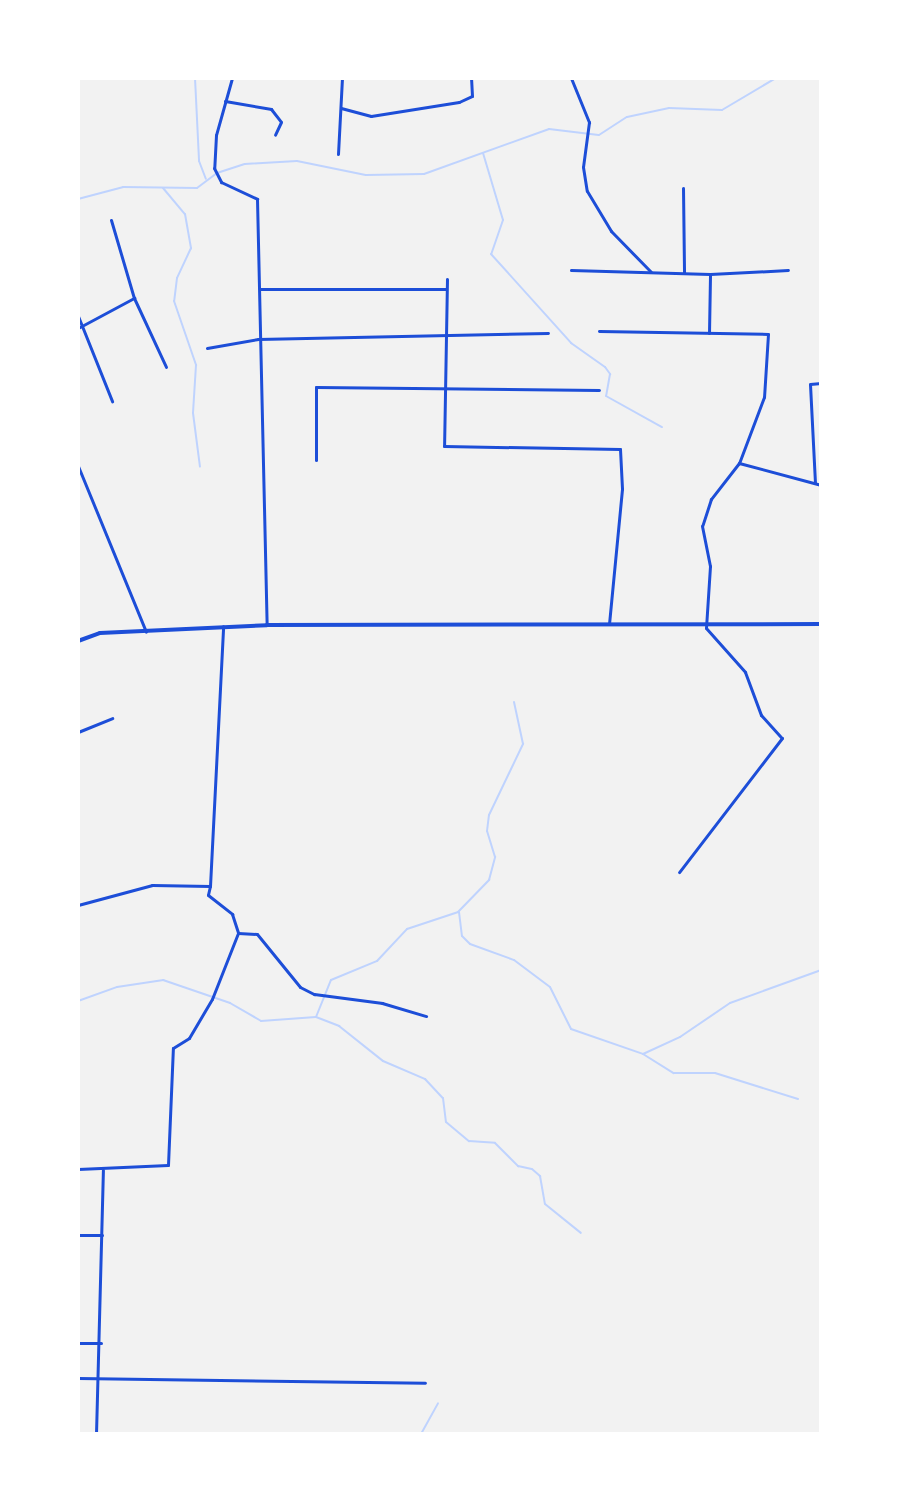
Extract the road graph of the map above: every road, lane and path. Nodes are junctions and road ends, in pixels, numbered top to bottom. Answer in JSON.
{"nodes":[{"id":1,"x":232,"y":78,"type":"edge"},
{"id":2,"x":342,"y":78,"type":"edge"},
{"id":3,"x":471,"y":78,"type":"edge"},
{"id":4,"x":571,"y":78,"type":"edge"},
{"id":5,"x":225,"y":101,"type":"junction"},
{"id":6,"x":341,"y":108,"type":"junction"},
{"id":7,"x":275,"y":135,"type":"dead end"},
{"id":8,"x":338,"y":154,"type":"dead end"},
{"id":9,"x":683,"y":188,"type":"dead end"},
{"id":10,"x":111,"y":220,"type":"dead end"},
{"id":11,"x":571,"y":270,"type":"dead end"},
{"id":12,"x":788,"y":270,"type":"dead end"},
{"id":13,"x":651,"y":272,"type":"junction"},
{"id":14,"x":684,"y":273,"type":"junction"},
{"id":15,"x":710,"y":274,"type":"junction"},
{"id":16,"x":447,"y":279,"type":"dead end"},
{"id":17,"x":260,"y":289,"type":"junction"},
{"id":18,"x":446,"y":289,"type":"junction"},
{"id":19,"x":134,"y":298,"type":"junction"},
{"id":20,"x":78,"y":316,"type":"edge"},
{"id":21,"x":80,"y":326,"type":"edge"},
{"id":22,"x":599,"y":331,"type":"dead end"},
{"id":23,"x":548,"y":333,"type":"dead end"},
{"id":24,"x":709,"y":333,"type":"junction"},
{"id":25,"x":445,"y":338,"type":"junction"},
{"id":26,"x":258,"y":339,"type":"junction"},
{"id":27,"x":207,"y":348,"type":"dead end"},
{"id":28,"x":166,"y":367,"type":"dead end"},
{"id":29,"x":821,"y":383,"type":"edge"},
{"id":30,"x":444,"y":389,"type":"junction"},
{"id":31,"x":599,"y":390,"type":"dead end"},
{"id":32,"x":112,"y":401,"type":"dead end"},
{"id":33,"x":316,"y":460,"type":"dead end"},
{"id":34,"x":739,"y":463,"type":"junction"},
{"id":35,"x":78,"y":466,"type":"edge"},
{"id":36,"x":815,"y":483,"type":"junction"},
{"id":37,"x":821,"y":485,"type":"edge"},
{"id":38,"x":609,"y":623,"type":"junction"},
{"id":39,"x":821,"y":624,"type":"edge"},
{"id":40,"x":267,"y":625,"type":"junction"},
{"id":41,"x":223,"y":626,"type":"junction"},
{"id":42,"x":706,"y":628,"type":"junction"},
{"id":43,"x":146,"y":632,"type":"junction"},
{"id":44,"x":78,"y":641,"type":"edge"},
{"id":45,"x":112,"y":718,"type":"dead end"},
{"id":46,"x":78,"y":732,"type":"edge"},
{"id":47,"x":679,"y":872,"type":"dead end"},
{"id":48,"x":210,"y":886,"type":"junction"},
{"id":49,"x":78,"y":905,"type":"edge"},
{"id":50,"x":238,"y":933,"type":"junction"},
{"id":51,"x":426,"y":1016,"type":"dead end"},
{"id":52,"x":78,"y":1169,"type":"edge"},
{"id":53,"x":103,"y":1170,"type":"junction"},
{"id":54,"x":78,"y":1235,"type":"edge"},
{"id":55,"x":103,"y":1235,"type":"junction"},
{"id":56,"x":78,"y":1343,"type":"edge"},
{"id":57,"x":101,"y":1343,"type":"junction"},
{"id":58,"x":100,"y":1377,"type":"junction"},
{"id":59,"x":78,"y":1378,"type":"edge"},
{"id":60,"x":425,"y":1383,"type":"dead end"},
{"id":61,"x":96,"y":1434,"type":"edge"}],
"edges":[{"from":1,"to":5,"type":"street"},
{"from":2,"to":6,"type":"street"},
{"from":3,"to":6,"type":"street"},
{"from":4,"to":13,"type":"street"},
{"from":5,"to":7,"type":"street"},
{"from":5,"to":17,"type":"street"},
{"from":6,"to":8,"type":"street"},
{"from":9,"to":14,"type":"street"},
{"from":10,"to":19,"type":"street"},
{"from":11,"to":13,"type":"street"},
{"from":12,"to":15,"type":"street"},
{"from":13,"to":14,"type":"street"},
{"from":14,"to":15,"type":"street"},
{"from":15,"to":24,"type":"street"},
{"from":16,"to":18,"type":"street"},
{"from":17,"to":18,"type":"street"},
{"from":17,"to":26,"type":"street"},
{"from":18,"to":25,"type":"street"},
{"from":19,"to":21,"type":"street"},
{"from":19,"to":28,"type":"street"},
{"from":20,"to":21,"type":"street"},
{"from":21,"to":32,"type":"street"},
{"from":22,"to":24,"type":"street"},
{"from":23,"to":25,"type":"street"},
{"from":24,"to":34,"type":"street"},
{"from":25,"to":26,"type":"street"},
{"from":25,"to":30,"type":"street"},
{"from":26,"to":27,"type":"street"},
{"from":26,"to":40,"type":"street"},
{"from":29,"to":36,"type":"street"},
{"from":30,"to":31,"type":"street"},
{"from":30,"to":33,"type":"street"},
{"from":30,"to":38,"type":"street"},
{"from":34,"to":36,"type":"street"},
{"from":34,"to":42,"type":"street"},
{"from":35,"to":43,"type":"street"},
{"from":36,"to":37,"type":"street"},
{"from":38,"to":40,"type":"street"},
{"from":38,"to":42,"type":"street"},
{"from":39,"to":42,"type":"street"},
{"from":40,"to":41,"type":"street"},
{"from":41,"to":43,"type":"street"},
{"from":41,"to":48,"type":"street"},
{"from":42,"to":47,"type":"street"},
{"from":43,"to":44,"type":"street"},
{"from":45,"to":46,"type":"street"},
{"from":48,"to":49,"type":"street"},
{"from":48,"to":50,"type":"street"},
{"from":50,"to":51,"type":"street"},
{"from":50,"to":53,"type":"street"},
{"from":52,"to":53,"type":"street"},
{"from":53,"to":55,"type":"street"},
{"from":54,"to":55,"type":"street"},
{"from":55,"to":57,"type":"street"},
{"from":56,"to":57,"type":"street"},
{"from":57,"to":58,"type":"street"},
{"from":58,"to":59,"type":"street"},
{"from":58,"to":60,"type":"street"},
{"from":58,"to":61,"type":"street"}]}
